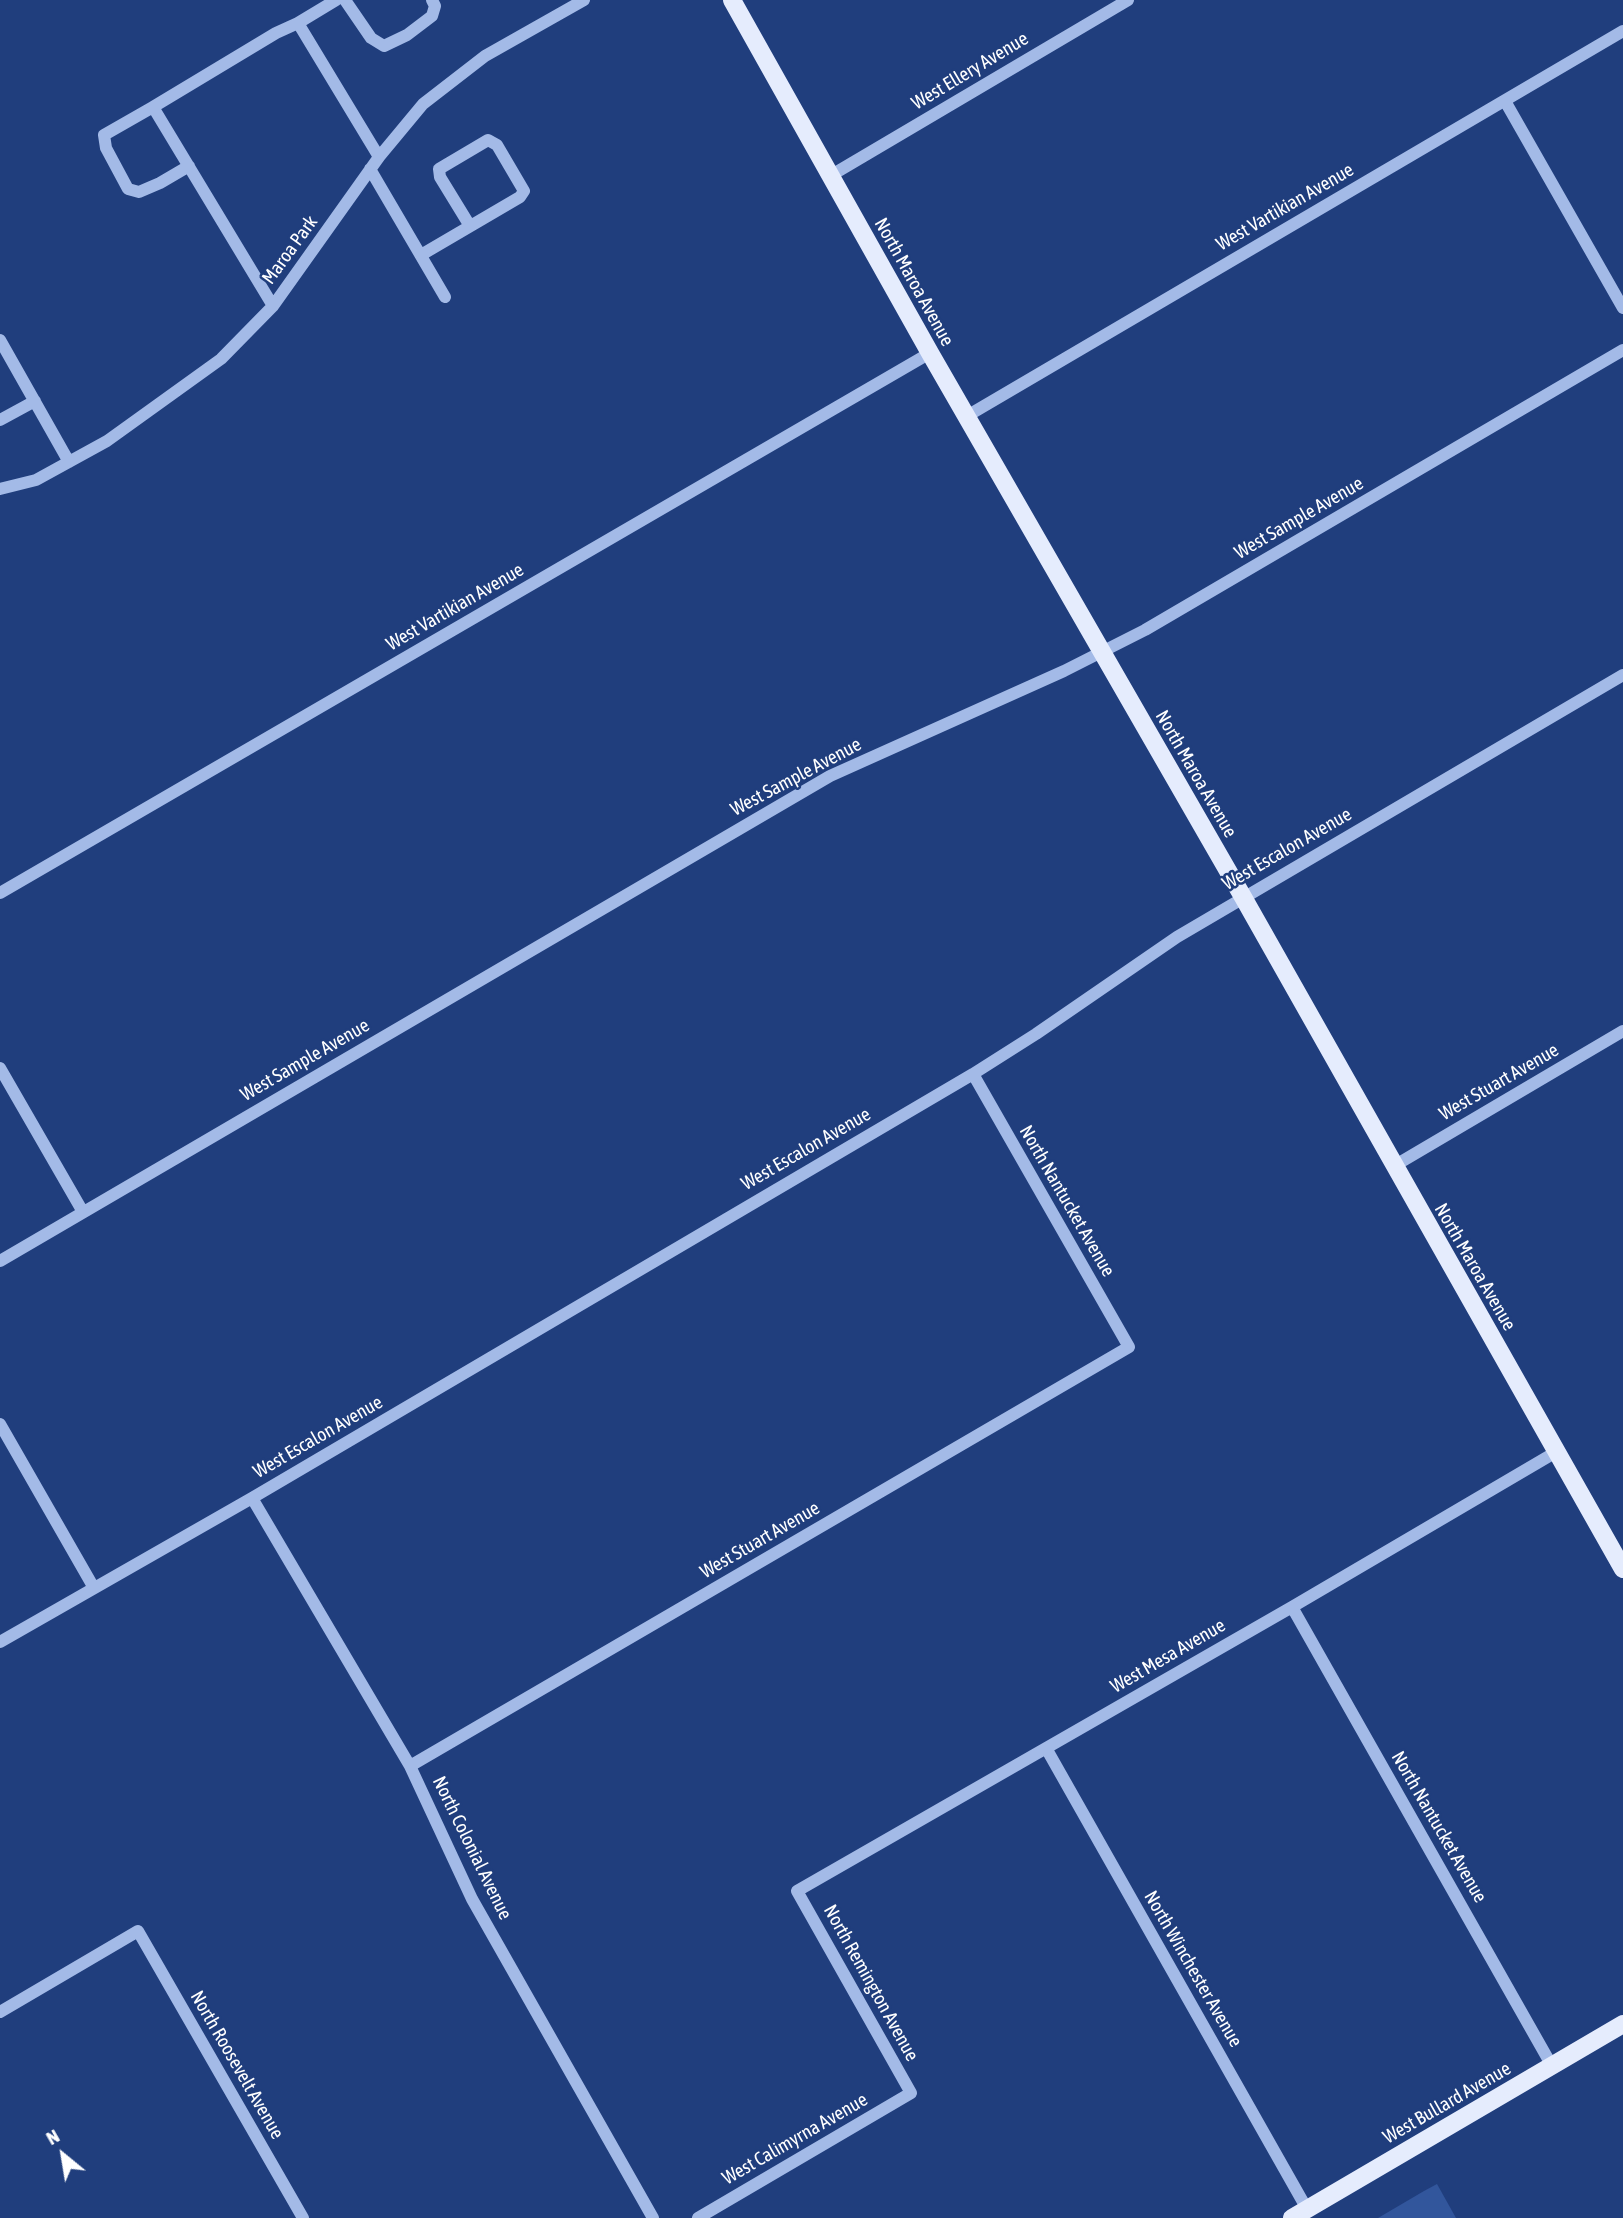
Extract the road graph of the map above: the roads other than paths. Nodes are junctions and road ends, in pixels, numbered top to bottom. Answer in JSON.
{"nodes":[{"id":1,"x":335,"y":0,"type":"edge"},
{"id":2,"x":345,"y":0,"type":"edge"},
{"id":3,"x":432,"y":0,"type":"edge"},
{"id":4,"x":583,"y":0,"type":"edge"},
{"id":5,"x":732,"y":0,"type":"edge"},
{"id":6,"x":1129,"y":0,"type":"edge"},
{"id":7,"x":298,"y":23,"type":"junction"},
{"id":8,"x":1623,"y":31,"type":"edge"},
{"id":9,"x":1505,"y":101,"type":"junction"},
{"id":10,"x":153,"y":107,"type":"junction"},
{"id":11,"x":379,"y":157,"type":"junction"},
{"id":12,"x":188,"y":166,"type":"junction"},
{"id":13,"x":370,"y":169,"type":"junction"},
{"id":14,"x":830,"y":176,"type":"junction"},
{"id":15,"x":470,"y":226,"type":"junction"},
{"id":16,"x":421,"y":255,"type":"junction"},
{"id":17,"x":445,"y":297,"type":"dead end"},
{"id":18,"x":273,"y":306,"type":"junction"},
{"id":19,"x":1623,"y":308,"type":"edge"},
{"id":20,"x":0,"y":340,"type":"edge"},
{"id":21,"x":1623,"y":350,"type":"edge"},
{"id":22,"x":930,"y":353,"type":"junction"},
{"id":23,"x":35,"y":401,"type":"junction"},
{"id":24,"x":967,"y":416,"type":"junction"},
{"id":25,"x":0,"y":420,"type":"edge"},
{"id":26,"x":69,"y":462,"type":"junction"},
{"id":27,"x":0,"y":489,"type":"edge"},
{"id":28,"x":1102,"y":653,"type":"junction"},
{"id":29,"x":1623,"y":675,"type":"edge"},
{"id":30,"x":0,"y":893,"type":"edge"},
{"id":31,"x":1243,"y":897,"type":"junction"},
{"id":32,"x":1623,"y":1031,"type":"edge"},
{"id":33,"x":0,"y":1068,"type":"edge"},
{"id":34,"x":973,"y":1074,"type":"junction"},
{"id":35,"x":1394,"y":1166,"type":"junction"},
{"id":36,"x":83,"y":1212,"type":"junction"},
{"id":37,"x":0,"y":1261,"type":"edge"},
{"id":38,"x":1129,"y":1347,"type":"joint"},
{"id":39,"x":0,"y":1424,"type":"edge"},
{"id":40,"x":1556,"y":1452,"type":"junction"},
{"id":41,"x":252,"y":1498,"type":"junction"},
{"id":42,"x":1623,"y":1569,"type":"edge"},
{"id":43,"x":94,"y":1587,"type":"junction"},
{"id":44,"x":1292,"y":1607,"type":"junction"},
{"id":45,"x":0,"y":1642,"type":"edge"},
{"id":46,"x":1046,"y":1748,"type":"junction"},
{"id":47,"x":410,"y":1766,"type":"junction"},
{"id":48,"x":797,"y":1891,"type":"joint"},
{"id":49,"x":0,"y":2012,"type":"edge"},
{"id":50,"x":1623,"y":2024,"type":"edge"},
{"id":51,"x":1552,"y":2066,"type":"junction"},
{"id":52,"x":911,"y":2093,"type":"joint"},
{"id":53,"x":1299,"y":2213,"type":"edge"},
{"id":54,"x":303,"y":2218,"type":"edge"},
{"id":55,"x":653,"y":2218,"type":"edge"},
{"id":56,"x":698,"y":2218,"type":"edge"}],
"edges":[{"from":1,"to":7,"type":"street"},
{"from":2,"to":3,"type":"street"},
{"from":4,"to":11,"type":"street","name":"Maroa Park"},
{"from":5,"to":14,"type":"main road","name":"North Maroa Avenue"},
{"from":6,"to":14,"type":"street","name":"West Ellery Avenue"},
{"from":7,"to":10,"type":"street"},
{"from":7,"to":11,"type":"street"},
{"from":8,"to":9,"type":"street","name":"West Vartikian Avenue"},
{"from":9,"to":19,"type":"street"},
{"from":9,"to":24,"type":"street","name":"West Vartikian Avenue"},
{"from":10,"to":12,"type":"street"},
{"from":10,"to":12,"type":"street"},
{"from":11,"to":13,"type":"street","name":"Maroa Park"},
{"from":12,"to":18,"type":"street"},
{"from":13,"to":16,"type":"street"},
{"from":13,"to":18,"type":"street","name":"Maroa Park"},
{"from":14,"to":22,"type":"main road","name":"North Maroa Avenue"},
{"from":15,"to":15,"type":"street"},
{"from":15,"to":16,"type":"street"},
{"from":16,"to":17,"type":"street"},
{"from":18,"to":26,"type":"street","name":"Maroa Park"},
{"from":20,"to":23,"type":"street"},
{"from":21,"to":28,"type":"street","name":"West Sample Avenue"},
{"from":22,"to":24,"type":"main road","name":"North Maroa Avenue"},
{"from":22,"to":30,"type":"street","name":"West Vartikian Avenue"},
{"from":23,"to":25,"type":"street"},
{"from":23,"to":26,"type":"street"},
{"from":24,"to":28,"type":"main road","name":"North Maroa Avenue"},
{"from":26,"to":27,"type":"street","name":"Maroa Park"},
{"from":28,"to":31,"type":"main road","name":"North Maroa Avenue"},
{"from":28,"to":36,"type":"street","name":"West Sample Avenue"},
{"from":29,"to":31,"type":"street","name":"West Escalon Avenue"},
{"from":31,"to":34,"type":"street","name":"West Escalon Avenue"},
{"from":31,"to":35,"type":"main road","name":"North Maroa Avenue"},
{"from":32,"to":35,"type":"street","name":"West Stuart Avenue"},
{"from":33,"to":36,"type":"street"},
{"from":34,"to":38,"type":"street","name":"North Nantucket Avenue"},
{"from":34,"to":41,"type":"street","name":"West Escalon Avenue"},
{"from":35,"to":40,"type":"main road","name":"North Maroa Avenue"},
{"from":36,"to":37,"type":"street","name":"West Sample Avenue"},
{"from":38,"to":47,"type":"street","name":"West Stuart Avenue"},
{"from":39,"to":43,"type":"street"},
{"from":40,"to":42,"type":"main road","name":"North Maroa Avenue"},
{"from":40,"to":44,"type":"street","name":"West Mesa Avenue"},
{"from":41,"to":43,"type":"street","name":"West Escalon Avenue"},
{"from":41,"to":47,"type":"street","name":"North Colonial Avenue"},
{"from":43,"to":45,"type":"street","name":"West Escalon Avenue"},
{"from":44,"to":46,"type":"street","name":"West Mesa Avenue"},
{"from":44,"to":51,"type":"street","name":"North Nantucket Avenue"},
{"from":46,"to":48,"type":"street","name":"West Mesa Avenue"},
{"from":46,"to":53,"type":"street","name":"North Winchester Avenue"},
{"from":47,"to":55,"type":"street","name":"North Colonial Avenue"},
{"from":48,"to":52,"type":"street","name":"North Remington Avenue"},
{"from":49,"to":54,"type":"street","name":"North Roosevelt Avenue"},
{"from":50,"to":51,"type":"main road","name":"West Bullard Avenue"},
{"from":51,"to":53,"type":"main road","name":"West Bullard Avenue"},
{"from":52,"to":56,"type":"street","name":"West Calimyrna Avenue"}]}
